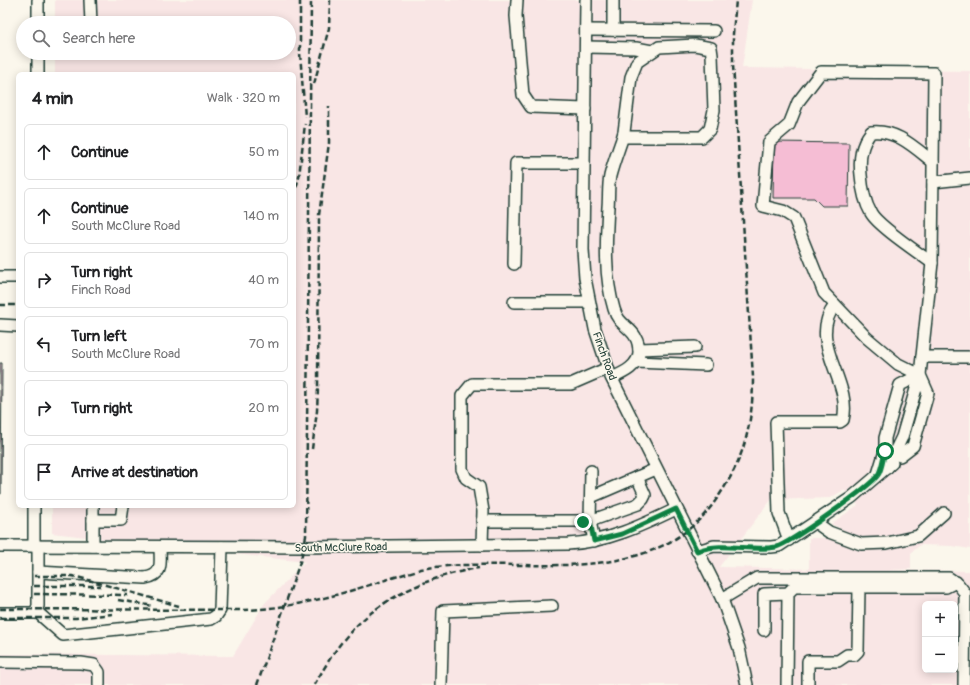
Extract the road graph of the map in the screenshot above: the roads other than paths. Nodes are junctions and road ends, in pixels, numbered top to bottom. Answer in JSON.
{"nodes":[{"id":1,"x":38,"y":0,"type":"edge"},
{"id":2,"x":90,"y":0,"type":"edge"},
{"id":3,"x":517,"y":0,"type":"edge"},
{"id":4,"x":586,"y":0,"type":"edge"},
{"id":5,"x":613,"y":0,"type":"edge"},
{"id":6,"x":38,"y":16,"type":"edge"},
{"id":7,"x":91,"y":16,"type":"edge"},
{"id":8,"x":586,"y":30,"type":"junction"},
{"id":9,"x":613,"y":30,"type":"junction"},
{"id":10,"x":714,"y":31,"type":"dead end"},
{"id":11,"x":586,"y":47,"type":"junction"},
{"id":12,"x":652,"y":51,"type":"junction"},
{"id":13,"x":38,"y":60,"type":"edge"},
{"id":14,"x":38,"y":72,"type":"edge"},
{"id":15,"x":585,"y":109,"type":"junction"},
{"id":16,"x":623,"y":137,"type":"junction"},
{"id":17,"x":933,"y":162,"type":"junction"},
{"id":18,"x":584,"y":163,"type":"junction"},
{"id":19,"x":970,"y":178,"type":"edge"},
{"id":20,"x":933,"y":182,"type":"junction"},
{"id":21,"x":932,"y":263,"type":"junction"},
{"id":22,"x":514,"y":264,"type":"dead end"},
{"id":23,"x":0,"y":277,"type":"edge"},
{"id":24,"x":16,"y":277,"type":"edge"},
{"id":25,"x":514,"y":302,"type":"dead end"},
{"id":26,"x":588,"y":302,"type":"junction"},
{"id":27,"x":835,"y":305,"type":"junction"},
{"id":28,"x":0,"y":325,"type":"edge"},
{"id":29,"x":16,"y":326,"type":"edge"},
{"id":30,"x":695,"y":347,"type":"dead end"},
{"id":31,"x":639,"y":349,"type":"junction"},
{"id":32,"x":922,"y":357,"type":"junction"},
{"id":33,"x":970,"y":357,"type":"edge"},
{"id":34,"x":636,"y":362,"type":"junction"},
{"id":35,"x":706,"y":365,"type":"dead end"},
{"id":36,"x":608,"y":368,"type":"junction"},
{"id":37,"x":920,"y":375,"type":"junction"},
{"id":38,"x":612,"y":378,"type":"junction"},
{"id":39,"x":656,"y":469,"type":"junction"},
{"id":40,"x":591,"y":471,"type":"dead end"},
{"id":41,"x":883,"y":471,"type":"junction"},
{"id":42,"x":637,"y":477,"type":"junction"},
{"id":43,"x":590,"y":497,"type":"junction"},
{"id":44,"x":34,"y":508,"type":"edge"},
{"id":45,"x":93,"y":508,"type":"edge"},
{"id":46,"x":123,"y":508,"type":"edge"},
{"id":47,"x":676,"y":509,"type":"junction"},
{"id":48,"x":944,"y":513,"type":"dead end"},
{"id":49,"x":93,"y":520,"type":"junction"},
{"id":50,"x":590,"y":521,"type":"junction"},
{"id":51,"x":482,"y":522,"type":"junction"},
{"id":52,"x":815,"y":522,"type":"junction"},
{"id":53,"x":789,"y":540,"type":"junction"},
{"id":54,"x":594,"y":541,"type":"junction"},
{"id":55,"x":482,"y":545,"type":"junction"},
{"id":56,"x":0,"y":546,"type":"edge"},
{"id":57,"x":36,"y":546,"type":"junction"},
{"id":58,"x":93,"y":546,"type":"junction"},
{"id":59,"x":160,"y":547,"type":"junction"},
{"id":60,"x":222,"y":547,"type":"junction"},
{"id":61,"x":697,"y":551,"type":"junction"},
{"id":62,"x":38,"y":572,"type":"junction"},
{"id":63,"x":956,"y":582,"type":"junction"},
{"id":64,"x":859,"y":587,"type":"junction"},
{"id":65,"x":788,"y":593,"type":"junction"},
{"id":66,"x":722,"y":598,"type":"junction"},
{"id":67,"x":552,"y":606,"type":"dead end"},
{"id":68,"x":37,"y":612,"type":"junction"},
{"id":69,"x":0,"y":613,"type":"edge"},
{"id":70,"x":764,"y":630,"type":"dead end"},
{"id":71,"x":0,"y":662,"type":"edge"},
{"id":72,"x":99,"y":685,"type":"edge"},
{"id":73,"x":441,"y":685,"type":"edge"},
{"id":74,"x":747,"y":685,"type":"edge"},
{"id":75,"x":787,"y":685,"type":"edge"},
{"id":76,"x":808,"y":685,"type":"edge"},
{"id":77,"x":964,"y":685,"type":"edge"}],
"edges":[{"from":1,"to":6,"type":"street"},
{"from":2,"to":7,"type":"street"},
{"from":3,"to":15,"type":"street"},
{"from":4,"to":8,"type":"street","name":"Finch Road"},
{"from":5,"to":9,"type":"street"},
{"from":8,"to":9,"type":"street"},
{"from":8,"to":11,"type":"street","name":"Finch Road"},
{"from":9,"to":10,"type":"street"},
{"from":11,"to":12,"type":"street"},
{"from":11,"to":15,"type":"street","name":"Finch Road"},
{"from":12,"to":16,"type":"street"},
{"from":12,"to":16,"type":"street"},
{"from":13,"to":14,"type":"street"},
{"from":15,"to":18,"type":"street","name":"Finch Road"},
{"from":16,"to":31,"type":"street"},
{"from":17,"to":20,"type":"street"},
{"from":17,"to":21,"type":"street"},
{"from":17,"to":27,"type":"street"},
{"from":18,"to":22,"type":"street"},
{"from":18,"to":26,"type":"street","name":"Finch Road"},
{"from":19,"to":20,"type":"street"},
{"from":20,"to":21,"type":"street"},
{"from":21,"to":32,"type":"street"},
{"from":23,"to":24,"type":"street"},
{"from":25,"to":26,"type":"street"},
{"from":26,"to":36,"type":"street","name":"Finch Road"},
{"from":27,"to":37,"type":"street"},
{"from":27,"to":53,"type":"street"},
{"from":28,"to":29,"type":"street"},
{"from":30,"to":31,"type":"street"},
{"from":31,"to":34,"type":"street"},
{"from":32,"to":33,"type":"street"},
{"from":32,"to":37,"type":"street"},
{"from":34,"to":35,"type":"street"},
{"from":34,"to":38,"type":"street"},
{"from":36,"to":38,"type":"street","name":"Finch Road"},
{"from":36,"to":51,"type":"street"},
{"from":37,"to":41,"type":"street"},
{"from":37,"to":41,"type":"street"},
{"from":37,"to":41,"type":"street"},
{"from":38,"to":39,"type":"street","name":"Finch Road"},
{"from":39,"to":42,"type":"street"},
{"from":39,"to":47,"type":"street","name":"Finch Road"},
{"from":40,"to":43,"type":"street"},
{"from":41,"to":52,"type":"street"},
{"from":42,"to":43,"type":"street"},
{"from":42,"to":50,"type":"street"},
{"from":43,"to":50,"type":"street"},
{"from":44,"to":57,"type":"street"},
{"from":45,"to":49,"type":"street"},
{"from":46,"to":49,"type":"street"},
{"from":47,"to":54,"type":"street","name":"South McClure Road"},
{"from":47,"to":61,"type":"street","name":"Finch Road"},
{"from":48,"to":52,"type":"street"},
{"from":49,"to":58,"type":"street"},
{"from":50,"to":51,"type":"street"},
{"from":50,"to":54,"type":"street"},
{"from":51,"to":55,"type":"street"},
{"from":52,"to":53,"type":"street"},
{"from":53,"to":61,"type":"street"},
{"from":54,"to":55,"type":"street","name":"South McClure Road"},
{"from":55,"to":60,"type":"street","name":"South McClure Road"},
{"from":56,"to":57,"type":"street","name":"South McClure Road"},
{"from":57,"to":58,"type":"street","name":"South McClure Road"},
{"from":57,"to":62,"type":"street"},
{"from":58,"to":59,"type":"street","name":"South McClure Road"},
{"from":59,"to":60,"type":"street","name":"South McClure Road"},
{"from":59,"to":62,"type":"street"},
{"from":60,"to":68,"type":"street"},
{"from":61,"to":66,"type":"street","name":"Finch Road"},
{"from":62,"to":68,"type":"street"},
{"from":63,"to":64,"type":"street"},
{"from":63,"to":66,"type":"street"},
{"from":63,"to":77,"type":"street"},
{"from":64,"to":65,"type":"street"},
{"from":64,"to":76,"type":"street"},
{"from":65,"to":70,"type":"street"},
{"from":65,"to":75,"type":"street"},
{"from":66,"to":74,"type":"street","name":"Finch Road"},
{"from":67,"to":73,"type":"street"},
{"from":68,"to":69,"type":"street"},
{"from":71,"to":72,"type":"street"}]}
